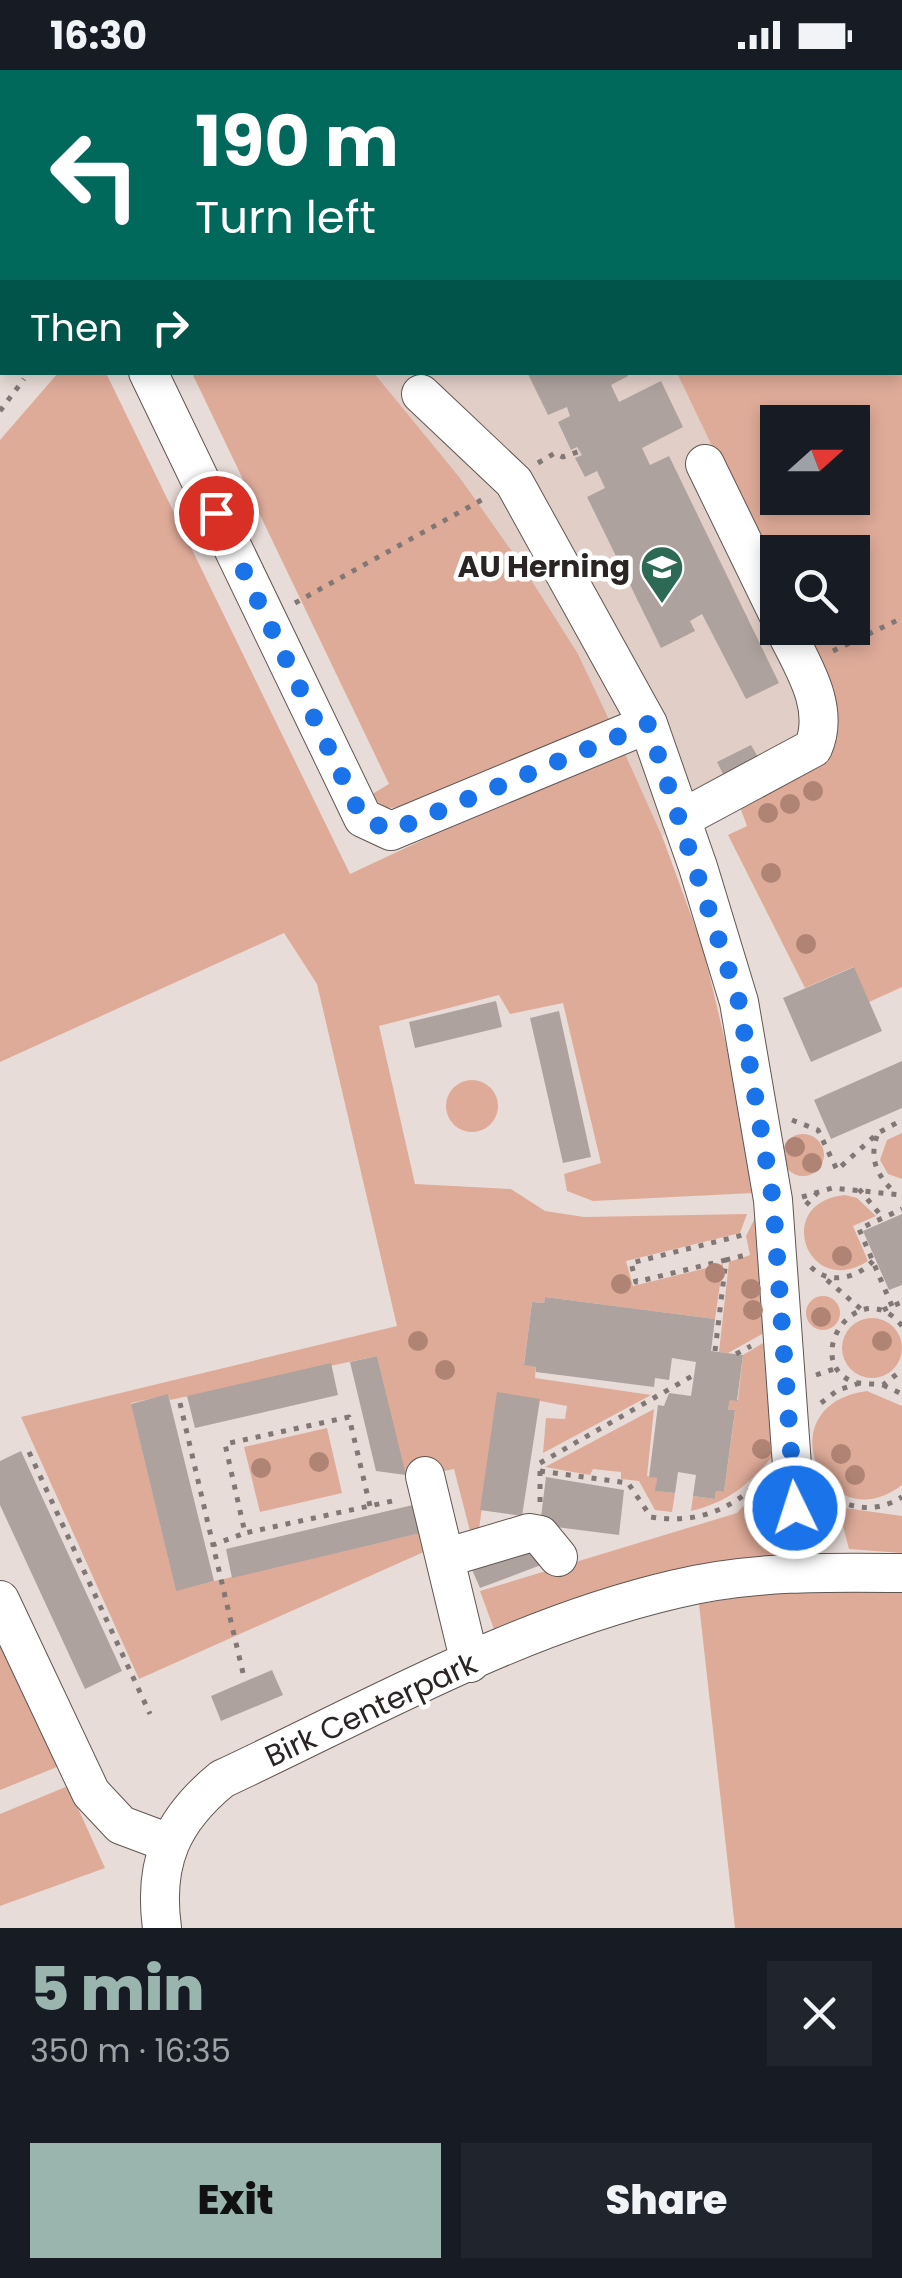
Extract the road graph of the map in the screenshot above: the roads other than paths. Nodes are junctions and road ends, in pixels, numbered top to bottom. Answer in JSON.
{"nodes":[{"id":1,"x":149,"y":375,"type":"edge"},
{"id":2,"x":421,"y":394,"type":"dead end"},
{"id":3,"x":704,"y":464,"type":"dead end"},
{"id":4,"x":760,"y":578,"type":"edge"},
{"id":5,"x":792,"y":645,"type":"edge"},
{"id":6,"x":648,"y":724,"type":"junction"},
{"id":7,"x":681,"y":818,"type":"junction"},
{"id":8,"x":427,"y":1484,"type":"road end"},
{"id":9,"x":795,"y":1508,"type":"dead end"},
{"id":10,"x":549,"y":1546,"type":"road end"},
{"id":11,"x":445,"y":1558,"type":"junction"},
{"id":12,"x":902,"y":1573,"type":"edge"},
{"id":13,"x":0,"y":1600,"type":"edge"},
{"id":14,"x":470,"y":1663,"type":"junction"},
{"id":15,"x":168,"y":1842,"type":"junction"},
{"id":16,"x":162,"y":1928,"type":"edge"}],
"edges":[{"from":1,"to":6,"type":"street"},
{"from":2,"to":6,"type":"street"},
{"from":3,"to":4,"type":"street"},
{"from":5,"to":7,"type":"street"},
{"from":6,"to":7,"type":"street"},
{"from":7,"to":9,"type":"street"},
{"from":8,"to":11,"type":"street"},
{"from":10,"to":11,"type":"street"},
{"from":11,"to":14,"type":"street"},
{"from":12,"to":14,"type":"street","name":"Birk Centerpark"},
{"from":13,"to":15,"type":"street"},
{"from":14,"to":15,"type":"street","name":"Birk Centerpark"},
{"from":15,"to":16,"type":"street"}]}
